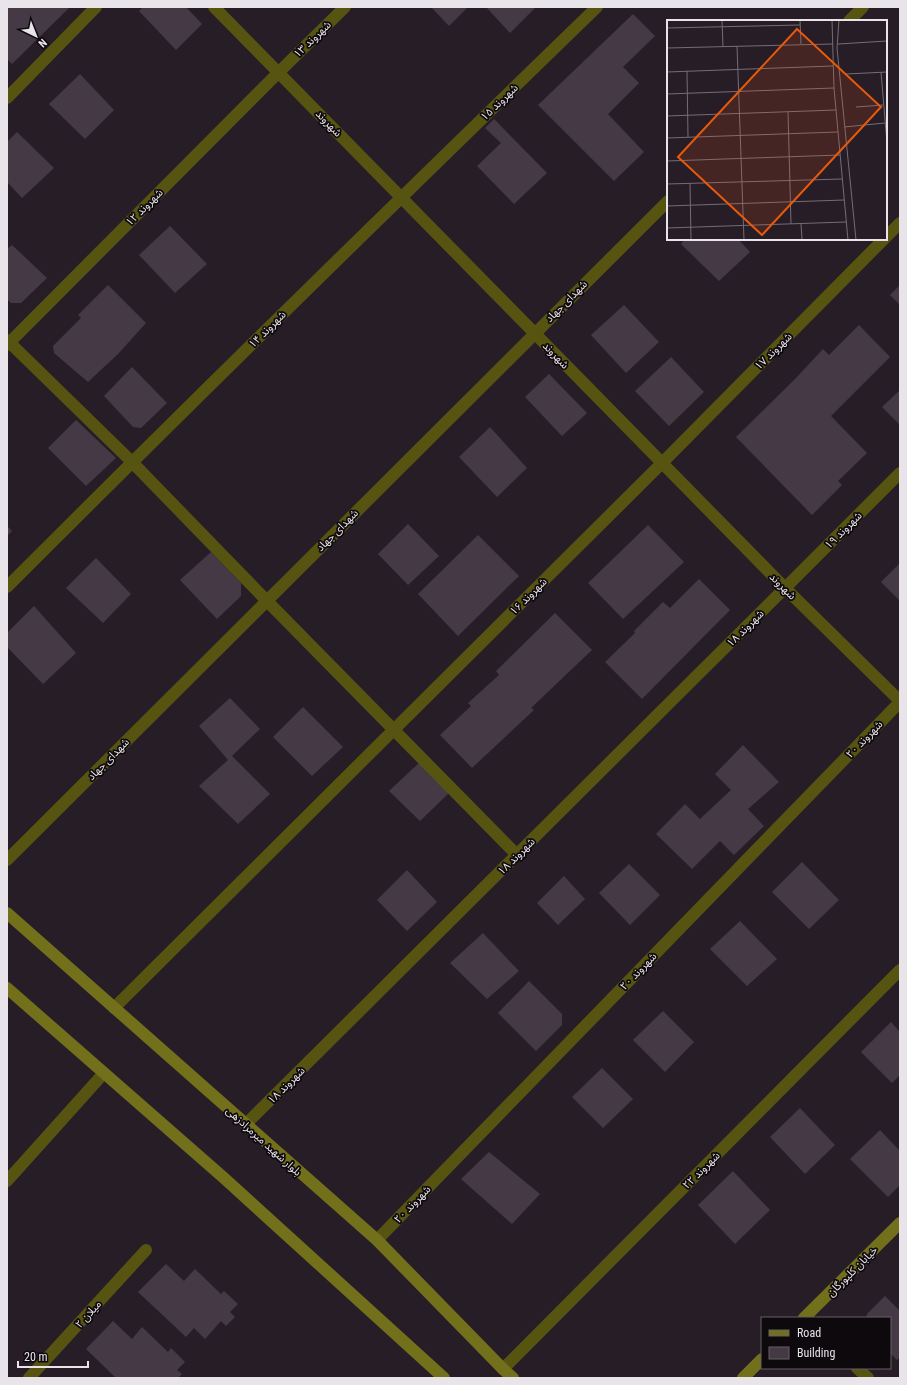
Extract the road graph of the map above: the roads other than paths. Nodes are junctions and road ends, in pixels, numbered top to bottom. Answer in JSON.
{"nodes":[{"id":1,"x":96,"y":7,"type":"edge"},
{"id":2,"x":214,"y":7,"type":"edge"},
{"id":3,"x":345,"y":7,"type":"edge"},
{"id":4,"x":597,"y":7,"type":"edge"},
{"id":5,"x":863,"y":7,"type":"edge"},
{"id":6,"x":850,"y":20,"type":"edge"},
{"id":7,"x":279,"y":72,"type":"junction"},
{"id":8,"x":7,"y":98,"type":"edge"},
{"id":9,"x":401,"y":197,"type":"junction"},
{"id":10,"x":667,"y":202,"type":"edge"},
{"id":11,"x":900,"y":223,"type":"edge"},
{"id":12,"x":887,"y":236,"type":"edge"},
{"id":13,"x":883,"y":240,"type":"edge"},
{"id":14,"x":534,"y":333,"type":"junction"},
{"id":15,"x":8,"y":343,"type":"edge"},
{"id":16,"x":132,"y":462,"type":"junction"},
{"id":17,"x":662,"y":463,"type":"junction"},
{"id":18,"x":900,"y":473,"type":"edge"},
{"id":19,"x":7,"y":587,"type":"edge"},
{"id":20,"x":786,"y":588,"type":"junction"},
{"id":21,"x":267,"y":601,"type":"junction"},
{"id":22,"x":900,"y":701,"type":"edge"},
{"id":23,"x":394,"y":730,"type":"junction"},
{"id":24,"x":517,"y":855,"type":"junction"},
{"id":25,"x":7,"y":860,"type":"edge"},
{"id":26,"x":7,"y":913,"type":"edge"},
{"id":27,"x":900,"y":970,"type":"edge"},
{"id":28,"x":7,"y":988,"type":"edge"},
{"id":29,"x":114,"y":1008,"type":"junction"},
{"id":30,"x":104,"y":1073,"type":"junction"},
{"id":31,"x":246,"y":1124,"type":"junction"},
{"id":32,"x":7,"y":1181,"type":"edge"},
{"id":33,"x":900,"y":1223,"type":"edge"},
{"id":34,"x":377,"y":1240,"type":"junction"},
{"id":35,"x":146,"y":1250,"type":"dead end"},
{"id":36,"x":805,"y":1317,"type":"edge"},
{"id":37,"x":761,"y":1360,"type":"edge"},
{"id":38,"x":502,"y":1369,"type":"junction"},
{"id":39,"x":859,"y":1369,"type":"edge"},
{"id":40,"x":29,"y":1378,"type":"edge"},
{"id":41,"x":444,"y":1378,"type":"edge"},
{"id":42,"x":513,"y":1378,"type":"edge"},
{"id":43,"x":743,"y":1378,"type":"edge"},
{"id":44,"x":868,"y":1378,"type":"edge"}],
"edges":[{"from":1,"to":8,"type":"street"},
{"from":2,"to":7,"type":"street","name":"شهروند"},
{"from":3,"to":7,"type":"street","name":"شهروند ۱۳"},
{"from":4,"to":9,"type":"street","name":"شهروند ۱۵"},
{"from":5,"to":6,"type":"street"},
{"from":7,"to":9,"type":"street","name":"شهروند"},
{"from":7,"to":15,"type":"street","name":"شهروند ۱۲"},
{"from":9,"to":14,"type":"street","name":"شهروند"},
{"from":9,"to":16,"type":"street","name":"شهروند ۱۴"},
{"from":10,"to":14,"type":"street","name":"شهدای جهاد"},
{"from":11,"to":12,"type":"street"},
{"from":13,"to":17,"type":"street","name":"شهروند ۱۷"},
{"from":14,"to":17,"type":"street","name":"شهروند"},
{"from":14,"to":21,"type":"street","name":"شهدای جهاد"},
{"from":15,"to":16,"type":"street"},
{"from":16,"to":19,"type":"street","name":"شهروند ۱۴"},
{"from":16,"to":21,"type":"street"},
{"from":17,"to":20,"type":"street","name":"شهروند"},
{"from":17,"to":23,"type":"street","name":"شهروند ۱۶"},
{"from":18,"to":20,"type":"street","name":"شهروند ۱۹"},
{"from":20,"to":22,"type":"street","name":"شهروند"},
{"from":20,"to":24,"type":"street","name":"شهروند ۱۸"},
{"from":21,"to":23,"type":"street"},
{"from":21,"to":25,"type":"street","name":"شهدای جهاد"},
{"from":22,"to":34,"type":"street","name":"شهروند ۲۰"},
{"from":23,"to":24,"type":"street"},
{"from":23,"to":29,"type":"street","name":"شهروند ۱۶"},
{"from":24,"to":31,"type":"street","name":"شهروند ۱۸"},
{"from":26,"to":29,"type":"main road","name":"بلوار شهید میرمرادزهی"},
{"from":27,"to":38,"type":"street","name":"شهروند ۲۲"},
{"from":28,"to":30,"type":"main road"},
{"from":29,"to":31,"type":"main road","name":"بلوار شهید میرمرادزهی"},
{"from":30,"to":32,"type":"street"},
{"from":30,"to":41,"type":"main road"},
{"from":31,"to":34,"type":"main road","name":"بلوار شهید میرمرادزهی"},
{"from":33,"to":36,"type":"main road","name":"خیابان کلپورگان"},
{"from":34,"to":38,"type":"main road","name":"بلوار شهید میرمرادزهی"},
{"from":35,"to":40,"type":"street","name":"میلان ۲"},
{"from":37,"to":43,"type":"main road"},
{"from":38,"to":42,"type":"main road","name":"بلوار شهید میرمرادزهی"},
{"from":39,"to":44,"type":"street"}]}
